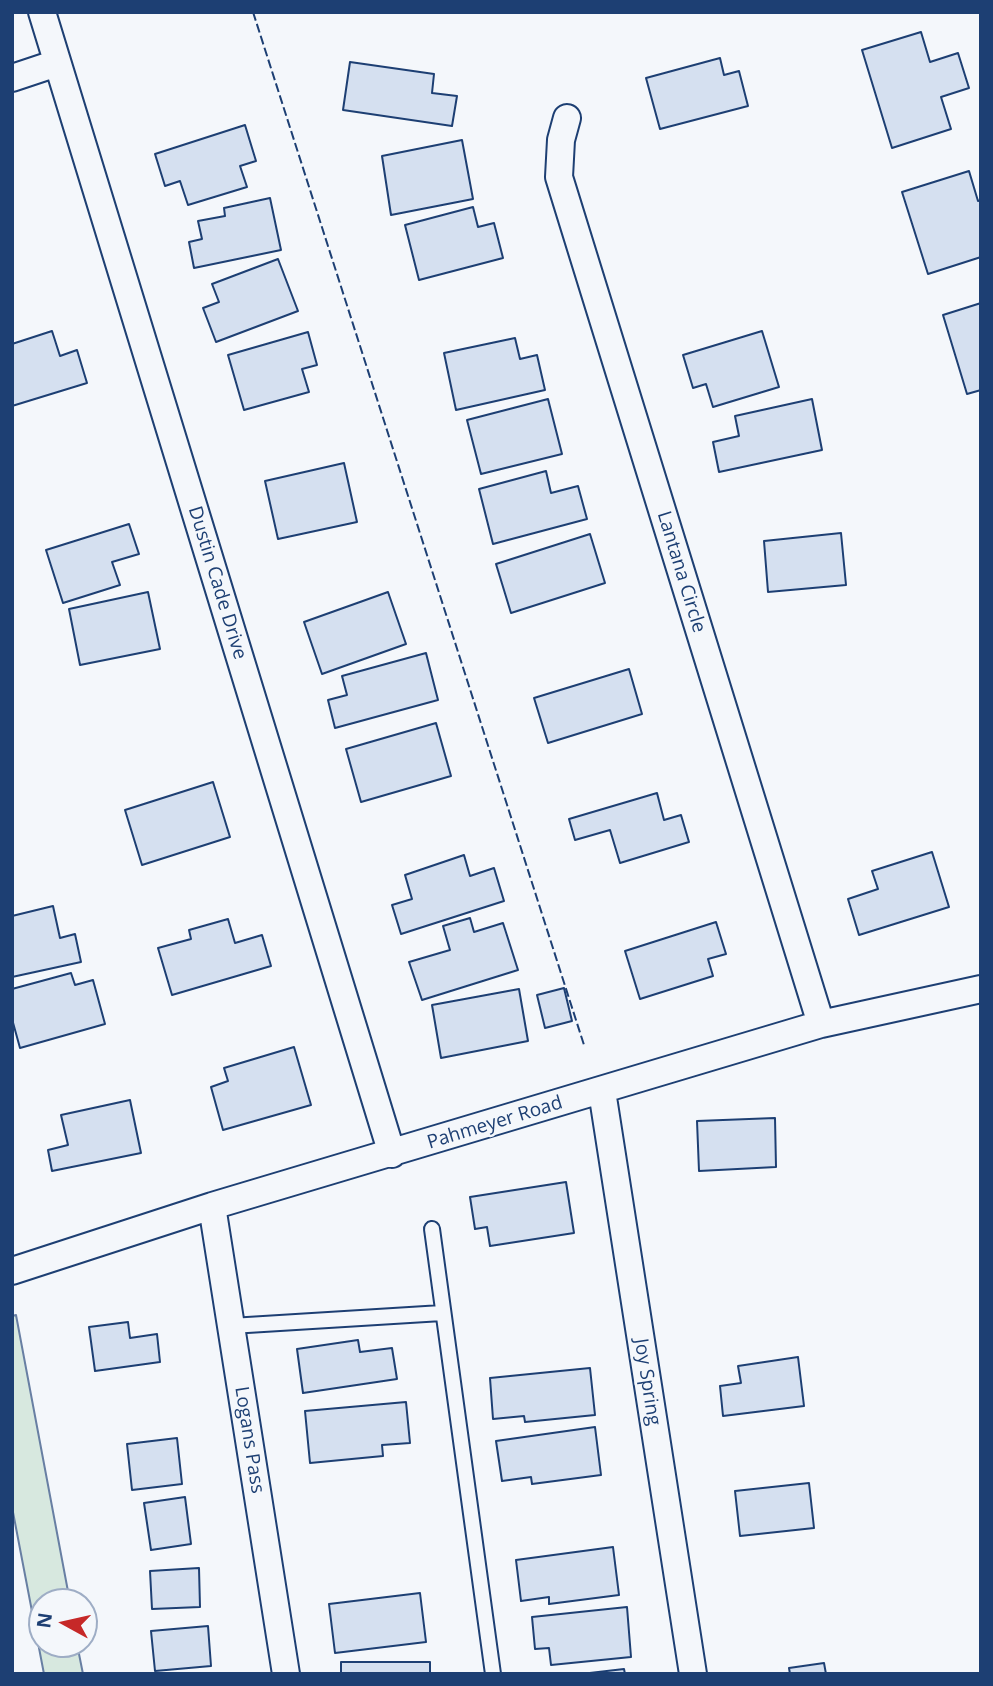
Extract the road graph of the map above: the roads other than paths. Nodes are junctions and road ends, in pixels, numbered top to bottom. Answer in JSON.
{"nodes":[{"id":1,"x":42,"y":12,"type":"edge"},
{"id":2,"x":57,"y":64,"type":"junction"},
{"id":3,"x":12,"y":78,"type":"edge"},
{"id":4,"x":567,"y":118,"type":"dead end"},
{"id":5,"x":981,"y":989,"type":"edge"},
{"id":6,"x":821,"y":1024,"type":"junction"},
{"id":7,"x":602,"y":1091,"type":"junction"},
{"id":8,"x":392,"y":1154,"type":"junction"},
{"id":9,"x":212,"y":1206,"type":"junction"},
{"id":10,"x":432,"y":1229,"type":"dead end"},
{"id":11,"x":12,"y":1271,"type":"edge"},
{"id":12,"x":442,"y":1313,"type":"junction"},
{"id":13,"x":231,"y":1326,"type":"junction"},
{"id":14,"x":286,"y":1674,"type":"edge"},
{"id":15,"x":493,"y":1674,"type":"edge"},
{"id":16,"x":693,"y":1674,"type":"edge"}],
"edges":[{"from":1,"to":2,"type":"street","name":"Dustin Cade Drive"},
{"from":2,"to":3,"type":"street"},
{"from":2,"to":8,"type":"street","name":"Dustin Cade Drive"},
{"from":4,"to":6,"type":"street","name":"Lantana Circle"},
{"from":5,"to":6,"type":"street","name":"Pahmeyer Road"},
{"from":6,"to":7,"type":"street","name":"Pahmeyer Road"},
{"from":7,"to":8,"type":"street","name":"Pahmeyer Road"},
{"from":7,"to":16,"type":"street","name":"Joy Spring"},
{"from":8,"to":9,"type":"street","name":"Pahmeyer Road"},
{"from":9,"to":11,"type":"street","name":"Pahmeyer Road"},
{"from":9,"to":13,"type":"street","name":"Logans Pass"},
{"from":10,"to":12,"type":"lane"},
{"from":12,"to":13,"type":"lane"},
{"from":12,"to":15,"type":"lane"},
{"from":13,"to":14,"type":"street","name":"Logans Pass"}]}
